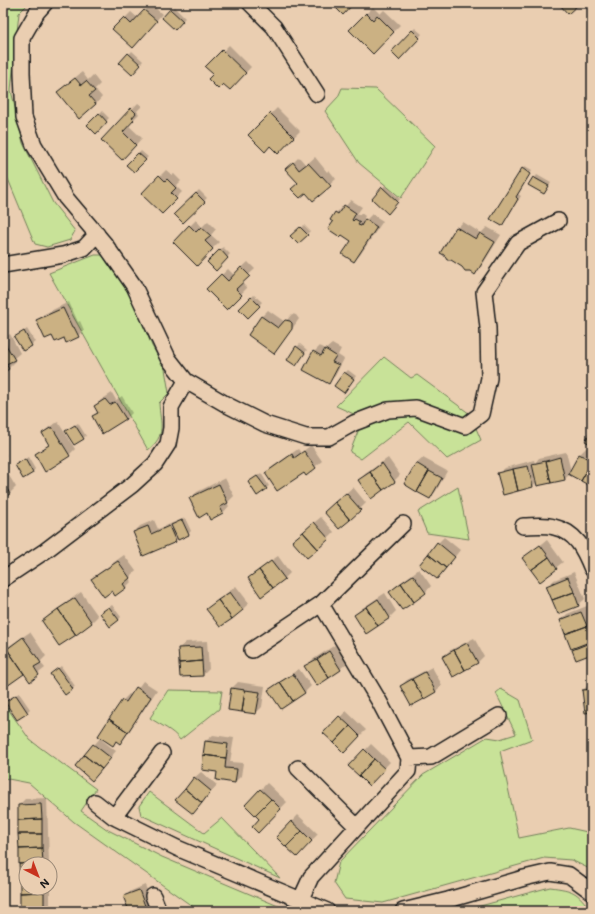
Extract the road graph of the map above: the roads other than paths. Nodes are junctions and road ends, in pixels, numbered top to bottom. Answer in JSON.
{"nodes":[{"id":1,"x":45,"y":3,"type":"edge"},
{"id":2,"x":250,"y":3,"type":"edge"},
{"id":3,"x":317,"y":94,"type":"dead end"},
{"id":4,"x":558,"y":221,"type":"dead end"},
{"id":5,"x":97,"y":234,"type":"junction"},
{"id":6,"x":3,"y":265,"type":"edge"},
{"id":7,"x":186,"y":381,"type":"junction"},
{"id":8,"x":403,"y":524,"type":"dead end"},
{"id":9,"x":523,"y":526,"type":"dead end"},
{"id":10,"x":592,"y":569,"type":"edge"},
{"id":11,"x":3,"y":579,"type":"edge"},
{"id":12,"x":322,"y":604,"type":"junction"},
{"id":13,"x":252,"y":650,"type":"dead end"},
{"id":14,"x":499,"y":716,"type":"dead end"},
{"id":15,"x":162,"y":753,"type":"dead end"},
{"id":16,"x":409,"y":758,"type":"junction"},
{"id":17,"x":298,"y":768,"type":"dead end"},
{"id":18,"x":95,"y":802,"type":"dead end"},
{"id":19,"x":114,"y":817,"type":"junction"},
{"id":20,"x":357,"y":827,"type":"junction"},
{"id":21,"x":592,"y":892,"type":"edge"},
{"id":22,"x":153,"y":896,"type":"dead end"},
{"id":23,"x":300,"y":901,"type":"junction"},
{"id":24,"x":159,"y":911,"type":"edge"},
{"id":25,"x":327,"y":911,"type":"edge"},
{"id":26,"x":403,"y":911,"type":"edge"}],
"edges":[{"from":1,"to":5,"type":"street"},
{"from":2,"to":3,"type":"street"},
{"from":4,"to":7,"type":"street"},
{"from":5,"to":6,"type":"street"},
{"from":5,"to":7,"type":"street"},
{"from":7,"to":11,"type":"street"},
{"from":8,"to":12,"type":"street"},
{"from":9,"to":10,"type":"street"},
{"from":12,"to":13,"type":"street"},
{"from":12,"to":16,"type":"street"},
{"from":14,"to":16,"type":"street"},
{"from":15,"to":19,"type":"street"},
{"from":16,"to":20,"type":"street"},
{"from":17,"to":20,"type":"street"},
{"from":18,"to":19,"type":"street"},
{"from":19,"to":23,"type":"street"},
{"from":20,"to":23,"type":"street"},
{"from":21,"to":26,"type":"street"},
{"from":22,"to":24,"type":"street"},
{"from":23,"to":25,"type":"street"}]}
